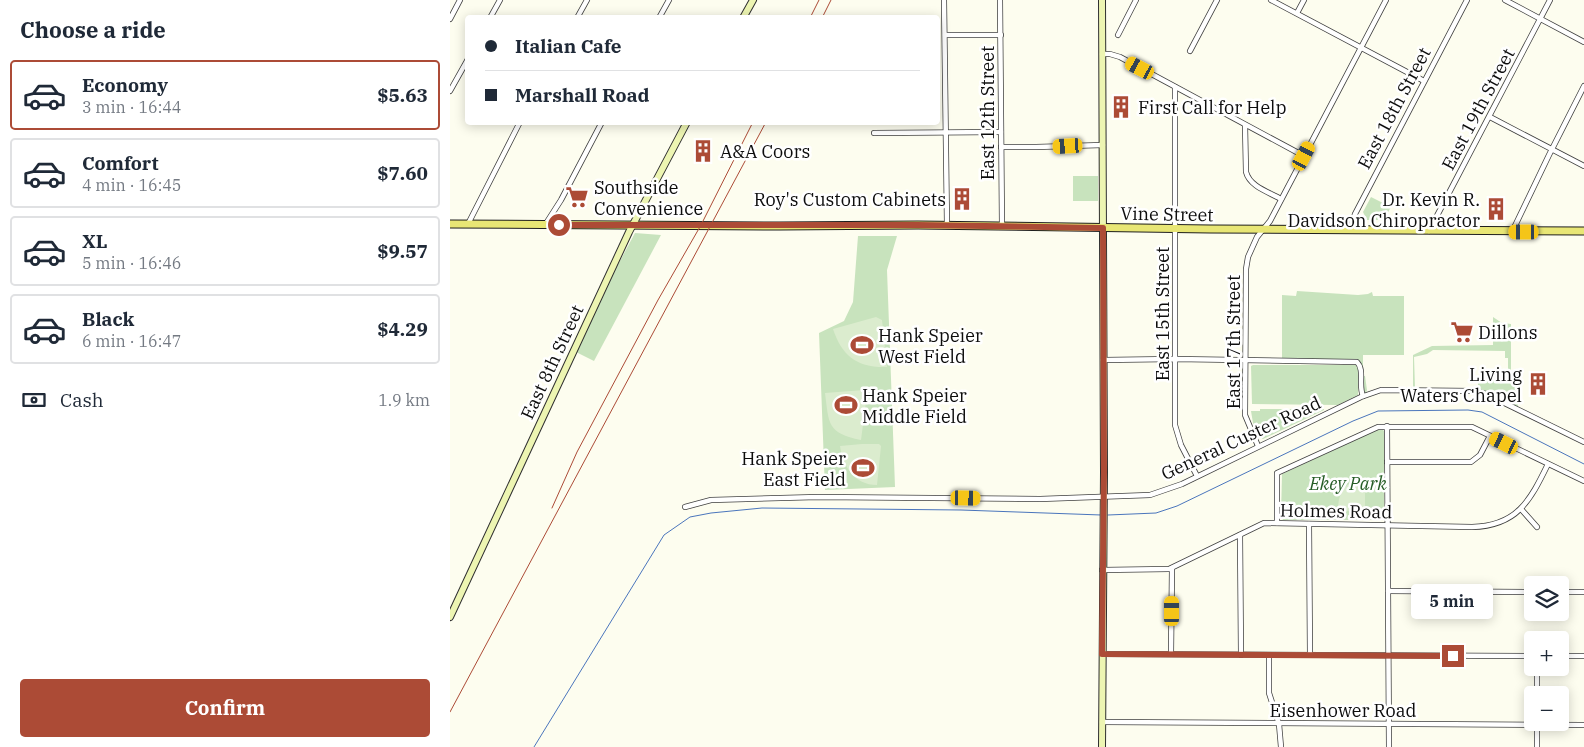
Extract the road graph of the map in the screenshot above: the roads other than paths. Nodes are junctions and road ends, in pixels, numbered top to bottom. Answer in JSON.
{"nodes":[{"id":1,"x":460,"y":0,"type":"edge"},
{"id":2,"x":500,"y":0,"type":"edge"},
{"id":3,"x":587,"y":0,"type":"edge"},
{"id":4,"x":669,"y":0,"type":"edge"},
{"id":5,"x":753,"y":0,"type":"edge"},
{"id":6,"x":944,"y":0,"type":"edge"},
{"id":7,"x":1000,"y":0,"type":"edge"},
{"id":8,"x":1102,"y":0,"type":"edge"},
{"id":9,"x":1136,"y":0,"type":"edge"},
{"id":10,"x":1217,"y":0,"type":"edge"},
{"id":11,"x":1271,"y":0,"type":"edge"},
{"id":12,"x":1304,"y":0,"type":"edge"},
{"id":13,"x":1386,"y":0,"type":"edge"},
{"id":14,"x":1467,"y":0,"type":"edge"},
{"id":15,"x":1505,"y":0,"type":"edge"},
{"id":16,"x":1550,"y":0,"type":"edge"},
{"id":17,"x":1297,"y":13,"type":"junction"},
{"id":18,"x":492,"y":15,"type":"edge"},
{"id":19,"x":579,"y":15,"type":"edge"},
{"id":20,"x":661,"y":15,"type":"edge"},
{"id":21,"x":745,"y":15,"type":"edge"},
{"id":22,"x":450,"y":19,"type":"edge"},
{"id":23,"x":1540,"y":19,"type":"junction"},
{"id":24,"x":945,"y":35,"type":"junction"},
{"id":25,"x":1001,"y":35,"type":"junction"},
{"id":26,"x":1118,"y":35,"type":"dead end"},
{"id":27,"x":1584,"y":42,"type":"edge"},
{"id":28,"x":1361,"y":48,"type":"junction"},
{"id":29,"x":1190,"y":51,"type":"dead end"},
{"id":30,"x":1102,"y":54,"type":"junction"},
{"id":31,"x":465,"y":64,"type":"edge"},
{"id":32,"x":1424,"y":81,"type":"junction"},
{"id":33,"x":1584,"y":86,"type":"edge"},
{"id":34,"x":1175,"y":87,"type":"junction"},
{"id":35,"x":450,"y":91,"type":"edge"},
{"id":36,"x":1490,"y":117,"type":"junction"},
{"id":37,"x":518,"y":125,"type":"edge"},
{"id":38,"x":600,"y":125,"type":"edge"},
{"id":39,"x":685,"y":125,"type":"edge"},
{"id":40,"x":1245,"y":125,"type":"junction"},
{"id":41,"x":945,"y":132,"type":"junction"},
{"id":42,"x":1001,"y":132,"type":"junction"},
{"id":43,"x":874,"y":133,"type":"dead end"},
{"id":44,"x":1103,"y":144,"type":"junction"},
{"id":45,"x":1001,"y":147,"type":"junction"},
{"id":46,"x":1552,"y":149,"type":"junction"},
{"id":47,"x":1304,"y":156,"type":"junction"},
{"id":48,"x":1584,"y":166,"type":"edge"},
{"id":49,"x":1281,"y":199,"type":"junction"},
{"id":50,"x":450,"y":224,"type":"edge"},
{"id":51,"x":468,"y":224,"type":"junction"},
{"id":52,"x":545,"y":225,"type":"junction"},
{"id":53,"x":632,"y":225,"type":"junction"},
{"id":54,"x":946,"y":225,"type":"junction"},
{"id":55,"x":1002,"y":226,"type":"junction"},
{"id":56,"x":1103,"y":228,"type":"junction"},
{"id":57,"x":1175,"y":228,"type":"junction"},
{"id":58,"x":1264,"y":229,"type":"junction"},
{"id":59,"x":1350,"y":230,"type":"junction"},
{"id":60,"x":1429,"y":230,"type":"junction"},
{"id":61,"x":1513,"y":232,"type":"junction"},
{"id":62,"x":1584,"y":232,"type":"edge"},
{"id":63,"x":1175,"y":359,"type":"junction"},
{"id":64,"x":1103,"y":360,"type":"junction"},
{"id":65,"x":1246,"y":360,"type":"junction"},
{"id":66,"x":1363,"y":396,"type":"junction"},
{"id":67,"x":1387,"y":426,"type":"junction"},
{"id":68,"x":1490,"y":436,"type":"junction"},
{"id":69,"x":1584,"y":442,"type":"edge"},
{"id":70,"x":1258,"y":446,"type":"junction"},
{"id":71,"x":1387,"y":462,"type":"junction"},
{"id":72,"x":1548,"y":464,"type":"junction"},
{"id":73,"x":1197,"y":476,"type":"junction"},
{"id":74,"x":1584,"y":482,"type":"edge"},
{"id":75,"x":1103,"y":497,"type":"junction"},
{"id":76,"x":685,"y":507,"type":"dead end"},
{"id":77,"x":1521,"y":510,"type":"junction"},
{"id":78,"x":1277,"y":523,"type":"junction"},
{"id":79,"x":1309,"y":524,"type":"junction"},
{"id":80,"x":1388,"y":525,"type":"junction"},
{"id":81,"x":1537,"y":527,"type":"dead end"},
{"id":82,"x":1240,"y":535,"type":"junction"},
{"id":83,"x":1172,"y":568,"type":"junction"},
{"id":84,"x":1102,"y":570,"type":"junction"},
{"id":85,"x":1388,"y":591,"type":"junction"},
{"id":86,"x":1524,"y":592,"type":"edge"},
{"id":87,"x":1569,"y":592,"type":"edge"},
{"id":88,"x":1584,"y":592,"type":"edge"},
{"id":89,"x":450,"y":617,"type":"edge"},
{"id":90,"x":1102,"y":654,"type":"junction"},
{"id":91,"x":1171,"y":654,"type":"junction"},
{"id":92,"x":1241,"y":655,"type":"junction"},
{"id":93,"x":1268,"y":655,"type":"junction"},
{"id":94,"x":1310,"y":655,"type":"junction"},
{"id":95,"x":1388,"y":655,"type":"junction"},
{"id":96,"x":1524,"y":656,"type":"edge"},
{"id":97,"x":1569,"y":656,"type":"edge"},
{"id":98,"x":1584,"y":656,"type":"edge"},
{"id":99,"x":1102,"y":722,"type":"junction"},
{"id":100,"x":1280,"y":724,"type":"junction"},
{"id":101,"x":1524,"y":724,"type":"edge"},
{"id":102,"x":1388,"y":725,"type":"junction"},
{"id":103,"x":1569,"y":725,"type":"edge"},
{"id":104,"x":1584,"y":725,"type":"edge"},
{"id":105,"x":1537,"y":731,"type":"edge"},
{"id":106,"x":1102,"y":747,"type":"edge"},
{"id":107,"x":1281,"y":747,"type":"edge"},
{"id":108,"x":1388,"y":747,"type":"edge"},
{"id":109,"x":1537,"y":747,"type":"edge"}],
"edges":[{"from":1,"to":22,"type":"street"},
{"from":2,"to":18,"type":"street"},
{"from":3,"to":19,"type":"street"},
{"from":4,"to":20,"type":"street"},
{"from":5,"to":21,"type":"street"},
{"from":6,"to":24,"type":"street"},
{"from":7,"to":25,"type":"street","name":"East 12th Street"},
{"from":8,"to":30,"type":"street"},
{"from":9,"to":26,"type":"street"},
{"from":10,"to":29,"type":"street"},
{"from":11,"to":17,"type":"street"},
{"from":12,"to":17,"type":"street"},
{"from":13,"to":28,"type":"street","name":"East 17th Street"},
{"from":14,"to":32,"type":"street","name":"East 18th Street"},
{"from":15,"to":23,"type":"street"},
{"from":16,"to":23,"type":"street","name":"East 19th Street"},
{"from":17,"to":28,"type":"street"},
{"from":23,"to":27,"type":"street"},
{"from":23,"to":36,"type":"street","name":"East 19th Street"},
{"from":24,"to":25,"type":"street"},
{"from":24,"to":41,"type":"street"},
{"from":25,"to":42,"type":"street","name":"East 12th Street"},
{"from":28,"to":32,"type":"street"},
{"from":28,"to":47,"type":"street","name":"East 17th Street"},
{"from":30,"to":34,"type":"street"},
{"from":30,"to":44,"type":"street"},
{"from":31,"to":35,"type":"street"},
{"from":32,"to":59,"type":"street","name":"East 18th Street"},
{"from":33,"to":46,"type":"street"},
{"from":34,"to":40,"type":"street"},
{"from":34,"to":57,"type":"street","name":"East 15th Street"},
{"from":36,"to":46,"type":"street"},
{"from":36,"to":60,"type":"street","name":"East 19th Street"},
{"from":37,"to":51,"type":"street"},
{"from":38,"to":52,"type":"street"},
{"from":39,"to":53,"type":"street","name":"East 8th Street"},
{"from":40,"to":47,"type":"street"},
{"from":40,"to":49,"type":"street"},
{"from":41,"to":42,"type":"street"},
{"from":41,"to":43,"type":"street"},
{"from":41,"to":54,"type":"street"},
{"from":42,"to":45,"type":"street","name":"East 12th Street"},
{"from":44,"to":45,"type":"street"},
{"from":44,"to":56,"type":"street"},
{"from":45,"to":55,"type":"street","name":"East 12th Street"},
{"from":46,"to":48,"type":"street"},
{"from":46,"to":61,"type":"street"},
{"from":47,"to":49,"type":"street","name":"East 17th Street"},
{"from":49,"to":58,"type":"street","name":"East 17th Street"},
{"from":50,"to":51,"type":"main road","name":"Vine Street"},
{"from":51,"to":52,"type":"main road","name":"Vine Street"},
{"from":52,"to":53,"type":"main road","name":"Vine Street"},
{"from":53,"to":54,"type":"main road","name":"Vine Street"},
{"from":53,"to":89,"type":"street","name":"East 8th Street"},
{"from":54,"to":55,"type":"main road","name":"Vine Street"},
{"from":55,"to":56,"type":"main road","name":"Vine Street"},
{"from":56,"to":57,"type":"main road","name":"Vine Street"},
{"from":56,"to":64,"type":"street"},
{"from":57,"to":58,"type":"main road","name":"Vine Street"},
{"from":57,"to":63,"type":"street","name":"East 15th Street"},
{"from":58,"to":59,"type":"main road","name":"Vine Street"},
{"from":58,"to":65,"type":"street","name":"East 17th Street"},
{"from":59,"to":60,"type":"main road","name":"Vine Street"},
{"from":60,"to":61,"type":"main road","name":"Vine Street"},
{"from":61,"to":62,"type":"main road","name":"Vine Street"},
{"from":63,"to":64,"type":"street"},
{"from":63,"to":65,"type":"street"},
{"from":63,"to":73,"type":"street","name":"East 15th Street"},
{"from":64,"to":75,"type":"street"},
{"from":65,"to":66,"type":"street"},
{"from":65,"to":70,"type":"street","name":"East 17th Street"},
{"from":66,"to":69,"type":"street","name":"General Custer Road"},
{"from":66,"to":70,"type":"street","name":"General Custer Road"},
{"from":67,"to":68,"type":"street"},
{"from":67,"to":71,"type":"street"},
{"from":67,"to":78,"type":"street"},
{"from":68,"to":71,"type":"street"},
{"from":68,"to":72,"type":"street"},
{"from":70,"to":73,"type":"street","name":"General Custer Road"},
{"from":71,"to":80,"type":"street"},
{"from":72,"to":74,"type":"street"},
{"from":72,"to":77,"type":"street","name":"Holmes Road"},
{"from":73,"to":75,"type":"street","name":"General Custer Road"},
{"from":75,"to":76,"type":"street","name":"General Custer Road"},
{"from":75,"to":84,"type":"street"},
{"from":77,"to":80,"type":"street","name":"Holmes Road"},
{"from":77,"to":81,"type":"street"},
{"from":78,"to":79,"type":"street","name":"Holmes Road"},
{"from":78,"to":82,"type":"street","name":"Holmes Road"},
{"from":79,"to":80,"type":"street","name":"Holmes Road"},
{"from":79,"to":94,"type":"street"},
{"from":80,"to":85,"type":"street"},
{"from":82,"to":83,"type":"street","name":"Holmes Road"},
{"from":82,"to":92,"type":"street"},
{"from":83,"to":84,"type":"street","name":"Holmes Road"},
{"from":83,"to":91,"type":"street"},
{"from":84,"to":90,"type":"street"},
{"from":85,"to":86,"type":"street"},
{"from":85,"to":95,"type":"street"},
{"from":87,"to":88,"type":"street"},
{"from":90,"to":91,"type":"street"},
{"from":90,"to":99,"type":"street"},
{"from":91,"to":92,"type":"street"},
{"from":92,"to":93,"type":"street"},
{"from":93,"to":94,"type":"street"},
{"from":93,"to":100,"type":"street"},
{"from":94,"to":95,"type":"street"},
{"from":95,"to":96,"type":"street"},
{"from":95,"to":102,"type":"street"},
{"from":97,"to":98,"type":"street"},
{"from":99,"to":100,"type":"street","name":"Eisenhower Road"},
{"from":99,"to":106,"type":"street"},
{"from":100,"to":102,"type":"street","name":"Eisenhower Road"},
{"from":100,"to":107,"type":"street"},
{"from":101,"to":102,"type":"street","name":"Eisenhower Road"},
{"from":102,"to":108,"type":"street"},
{"from":103,"to":104,"type":"street","name":"Eisenhower Road"},
{"from":105,"to":109,"type":"street"}]}
